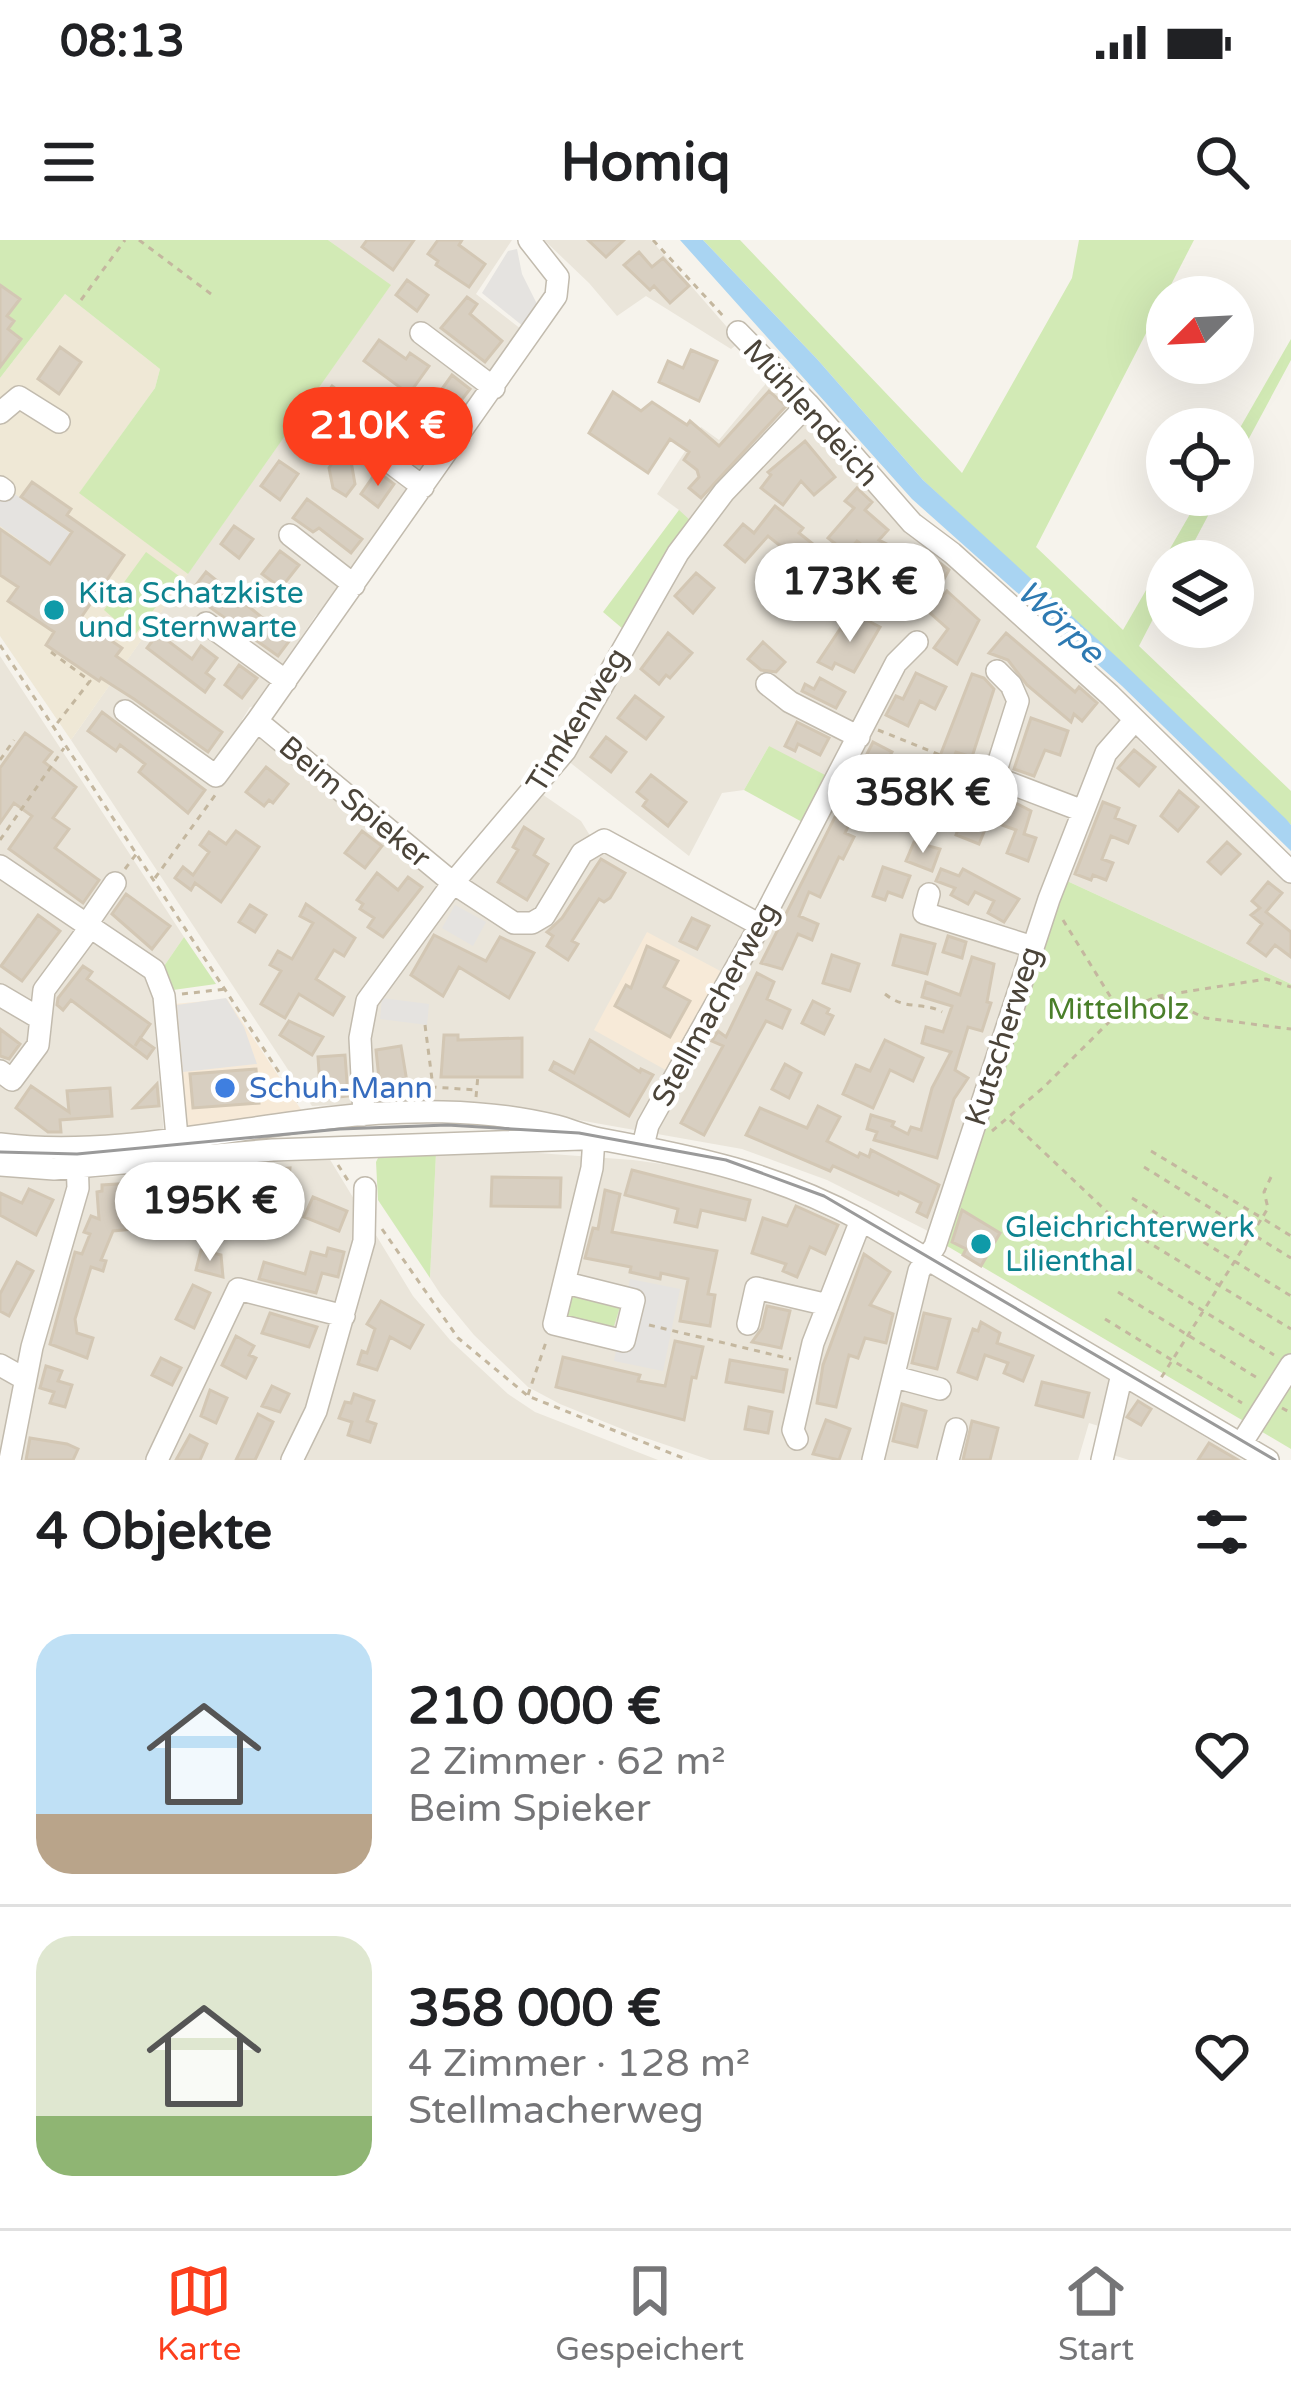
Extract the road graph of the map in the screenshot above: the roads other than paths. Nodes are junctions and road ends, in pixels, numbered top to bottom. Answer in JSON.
{"nodes":[{"id":1,"x":529,"y":240,"type":"edge"},
{"id":2,"x":738,"y":332,"type":"road end"},
{"id":3,"x":421,"y":333,"type":"dead end"},
{"id":4,"x":494,"y":388,"type":"junction"},
{"id":5,"x":808,"y":404,"type":"junction"},
{"id":6,"x":0,"y":413,"type":"edge"},
{"id":7,"x":59,"y":422,"type":"dead end"},
{"id":8,"x":351,"y":434,"type":"dead end"},
{"id":9,"x":423,"y":487,"type":"junction"},
{"id":10,"x":290,"y":535,"type":"dead end"},
{"id":11,"x":354,"y":585,"type":"junction"},
{"id":12,"x":206,"y":623,"type":"dead end"},
{"id":13,"x":917,"y":642,"type":"dead end"},
{"id":14,"x":997,"y":670,"type":"dead end"},
{"id":15,"x":286,"y":681,"type":"junction"},
{"id":16,"x":767,"y":684,"type":"dead end"},
{"id":17,"x":124,"y":711,"type":"dead end"},
{"id":18,"x":257,"y":721,"type":"junction"},
{"id":19,"x":1134,"y":721,"type":"junction"},
{"id":20,"x":862,"y":731,"type":"junction"},
{"id":21,"x":1083,"y":811,"type":"junction"},
{"id":22,"x":0,"y":866,"type":"edge"},
{"id":23,"x":1291,"y":872,"type":"edge"},
{"id":24,"x":116,"y":883,"type":"road end"},
{"id":25,"x":453,"y":884,"type":"junction"},
{"id":26,"x":929,"y":894,"type":"dead end"},
{"id":27,"x":760,"y":926,"type":"junction"},
{"id":28,"x":89,"y":929,"type":"junction"},
{"id":29,"x":1033,"y":947,"type":"junction"},
{"id":30,"x":0,"y":995,"type":"edge"},
{"id":31,"x":39,"y":1018,"type":"junction"},
{"id":32,"x":0,"y":1071,"type":"edge"},
{"id":33,"x":364,"y":1115,"type":"junction"},
{"id":34,"x":177,"y":1137,"type":"junction"},
{"id":35,"x":594,"y":1138,"type":"junction"},
{"id":36,"x":0,"y":1144,"type":"edge"},
{"id":37,"x":643,"y":1146,"type":"junction"},
{"id":38,"x":77,"y":1157,"type":"junction"},
{"id":39,"x":0,"y":1166,"type":"edge"},
{"id":40,"x":365,"y":1197,"type":"road end"},
{"id":41,"x":861,"y":1220,"type":"junction"},
{"id":42,"x":926,"y":1260,"type":"junction"},
{"id":43,"x":566,"y":1283,"type":"junction"},
{"id":44,"x":828,"y":1305,"type":"junction"},
{"id":45,"x":344,"y":1316,"type":"junction"},
{"id":46,"x":748,"y":1324,"type":"dead end"},
{"id":47,"x":0,"y":1365,"type":"edge"},
{"id":48,"x":1291,"y":1365,"type":"edge"},
{"id":49,"x":1122,"y":1374,"type":"junction"},
{"id":50,"x":895,"y":1377,"type":"junction"},
{"id":51,"x":25,"y":1379,"type":"junction"},
{"id":52,"x":940,"y":1389,"type":"dead end"},
{"id":53,"x":956,"y":1429,"type":"dead end"},
{"id":54,"x":797,"y":1438,"type":"dead end"},
{"id":55,"x":1241,"y":1444,"type":"junction"},
{"id":56,"x":10,"y":1460,"type":"edge"},
{"id":57,"x":157,"y":1460,"type":"edge"},
{"id":58,"x":292,"y":1460,"type":"edge"},
{"id":59,"x":873,"y":1460,"type":"edge"},
{"id":60,"x":948,"y":1460,"type":"edge"},
{"id":61,"x":1102,"y":1460,"type":"edge"},
{"id":62,"x":1266,"y":1460,"type":"edge"}],
"edges":[{"from":1,"to":4,"type":"street","name":"Beim Spieker"},
{"from":2,"to":5,"type":"street","name":"Mühlendeich"},
{"from":3,"to":4,"type":"street"},
{"from":4,"to":9,"type":"street","name":"Beim Spieker"},
{"from":5,"to":19,"type":"street","name":"Mühlendeich"},
{"from":5,"to":25,"type":"street","name":"Timkenweg"},
{"from":6,"to":7,"type":"street"},
{"from":8,"to":9,"type":"street"},
{"from":9,"to":11,"type":"street","name":"Beim Spieker"},
{"from":10,"to":11,"type":"street"},
{"from":11,"to":15,"type":"street","name":"Beim Spieker"},
{"from":12,"to":15,"type":"street"},
{"from":13,"to":20,"type":"street","name":"Stellmacherweg"},
{"from":14,"to":21,"type":"street"},
{"from":15,"to":18,"type":"street","name":"Beim Spieker"},
{"from":16,"to":20,"type":"street"},
{"from":17,"to":18,"type":"street","name":"Beim Spieker"},
{"from":18,"to":25,"type":"street","name":"Beim Spieker"},
{"from":19,"to":21,"type":"street","name":"Kutscherweg"},
{"from":19,"to":23,"type":"street","name":"Mühlendeich"},
{"from":20,"to":27,"type":"street","name":"Stellmacherweg"},
{"from":21,"to":29,"type":"street","name":"Kutscherweg"},
{"from":22,"to":28,"type":"street"},
{"from":24,"to":28,"type":"street"},
{"from":25,"to":27,"type":"street","name":"Beim Spieker"},
{"from":25,"to":33,"type":"street","name":"Timkenweg"},
{"from":26,"to":29,"type":"street"},
{"from":27,"to":37,"type":"street","name":"Stellmacherweg"},
{"from":28,"to":31,"type":"street"},
{"from":28,"to":34,"type":"street"},
{"from":29,"to":42,"type":"street","name":"Kutscherweg"},
{"from":30,"to":31,"type":"street"},
{"from":31,"to":32,"type":"street"},
{"from":33,"to":34,"type":"street"},
{"from":33,"to":35,"type":"street"},
{"from":34,"to":38,"type":"street"},
{"from":35,"to":37,"type":"street"},
{"from":35,"to":38,"type":"street"},
{"from":35,"to":43,"type":"street"},
{"from":36,"to":38,"type":"street"},
{"from":37,"to":41,"type":"street"},
{"from":38,"to":39,"type":"street"},
{"from":38,"to":51,"type":"street"},
{"from":40,"to":45,"type":"street"},
{"from":41,"to":42,"type":"street"},
{"from":41,"to":44,"type":"street"},
{"from":42,"to":49,"type":"street"},
{"from":42,"to":50,"type":"street","name":"Kutscherweg"},
{"from":43,"to":43,"type":"street"},
{"from":44,"to":46,"type":"street"},
{"from":44,"to":54,"type":"street"},
{"from":45,"to":57,"type":"street"},
{"from":45,"to":58,"type":"street"},
{"from":47,"to":51,"type":"street"},
{"from":48,"to":55,"type":"street"},
{"from":49,"to":55,"type":"street"},
{"from":49,"to":61,"type":"street"},
{"from":50,"to":52,"type":"street"},
{"from":50,"to":59,"type":"street","name":"Kutscherweg"},
{"from":51,"to":56,"type":"street"},
{"from":53,"to":60,"type":"street"},
{"from":55,"to":62,"type":"street"}]}
